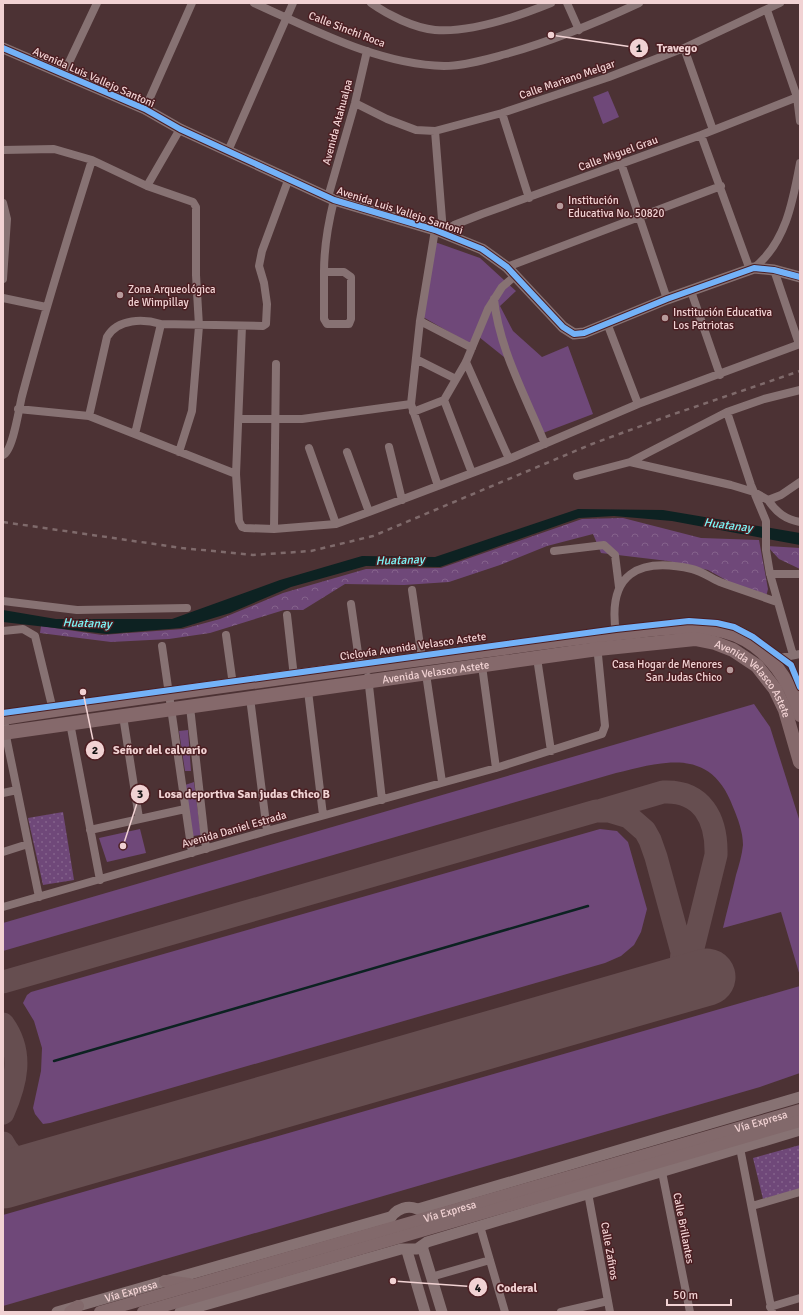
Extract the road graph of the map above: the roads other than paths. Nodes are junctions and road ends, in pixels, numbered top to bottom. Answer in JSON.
{"nodes":[{"id":1,"x":97,"y":3,"type":"edge"},
{"id":2,"x":192,"y":3,"type":"edge"},
{"id":3,"x":254,"y":3,"type":"edge"},
{"id":4,"x":293,"y":3,"type":"edge"},
{"id":5,"x":371,"y":3,"type":"edge"},
{"id":6,"x":551,"y":3,"type":"edge"},
{"id":7,"x":567,"y":3,"type":"edge"},
{"id":8,"x":640,"y":3,"type":"edge"},
{"id":9,"x":780,"y":3,"type":"edge"},
{"id":10,"x":767,"y":10,"type":"junction"},
{"id":11,"x":287,"y":18,"type":"junction"},
{"id":12,"x":579,"y":30,"type":"junction"},
{"id":13,"x":3,"y":48,"type":"edge"},
{"id":14,"x":684,"y":48,"type":"junction"},
{"id":15,"x":366,"y":51,"type":"junction"},
{"id":16,"x":63,"y":75,"type":"junction"},
{"id":17,"x":799,"y":97,"type":"edge"},
{"id":18,"x":355,"y":103,"type":"junction"},
{"id":19,"x":144,"y":110,"type":"junction"},
{"id":20,"x":502,"y":113,"type":"junction"},
{"id":21,"x":800,"y":121,"type":"edge"},
{"id":22,"x":180,"y":129,"type":"junction"},
{"id":23,"x":713,"y":130,"type":"junction"},
{"id":24,"x":435,"y":131,"type":"junction"},
{"id":25,"x":701,"y":135,"type":"junction"},
{"id":26,"x":3,"y":150,"type":"edge"},
{"id":27,"x":228,"y":151,"type":"junction"},
{"id":28,"x":92,"y":160,"type":"junction"},
{"id":29,"x":621,"y":163,"type":"junction"},
{"id":30,"x":800,"y":163,"type":"edge"},
{"id":31,"x":289,"y":178,"type":"junction"},
{"id":32,"x":147,"y":186,"type":"junction"},
{"id":33,"x":721,"y":186,"type":"junction"},
{"id":34,"x":529,"y":198,"type":"junction"},
{"id":35,"x":331,"y":199,"type":"junction"},
{"id":36,"x":3,"y":203,"type":"edge"},
{"id":37,"x":639,"y":216,"type":"junction"},
{"id":38,"x":439,"y":231,"type":"junction"},
{"id":39,"x":506,"y":267,"type":"junction"},
{"id":40,"x":752,"y":269,"type":"junction"},
{"id":41,"x":774,"y":270,"type":"junction"},
{"id":42,"x":324,"y":272,"type":"junction"},
{"id":43,"x":515,"y":276,"type":"junction"},
{"id":44,"x":800,"y":277,"type":"edge"},
{"id":45,"x":3,"y":279,"type":"edge"},
{"id":46,"x":691,"y":291,"type":"junction"},
{"id":47,"x":3,"y":298,"type":"edge"},
{"id":48,"x":494,"y":299,"type":"junction"},
{"id":49,"x":668,"y":299,"type":"junction"},
{"id":50,"x":46,"y":307,"type":"junction"},
{"id":51,"x":420,"y":321,"type":"junction"},
{"id":52,"x":607,"y":323,"type":"junction"},
{"id":53,"x":161,"y":324,"type":"junction"},
{"id":54,"x":199,"y":326,"type":"junction"},
{"id":55,"x":242,"y":326,"type":"junction"},
{"id":56,"x":800,"y":344,"type":"edge"},
{"id":57,"x":472,"y":348,"type":"junction"},
{"id":58,"x":416,"y":359,"type":"junction"},
{"id":59,"x":466,"y":362,"type":"junction"},
{"id":60,"x":276,"y":364,"type":"dead end"},
{"id":61,"x":720,"y":375,"type":"junction"},
{"id":62,"x":456,"y":379,"type":"junction"},
{"id":63,"x":800,"y":390,"type":"edge"},
{"id":64,"x":444,"y":400,"type":"junction"},
{"id":65,"x":638,"y":404,"type":"junction"},
{"id":66,"x":412,"y":408,"type":"junction"},
{"id":67,"x":18,"y":409,"type":"junction"},
{"id":68,"x":727,"y":412,"type":"junction"},
{"id":69,"x":90,"y":416,"type":"junction"},
{"id":70,"x":239,"y":419,"type":"junction"},
{"id":71,"x":275,"y":419,"type":"junction"},
{"id":72,"x":135,"y":434,"type":"junction"},
{"id":73,"x":545,"y":444,"type":"junction"},
{"id":74,"x":389,"y":447,"type":"dead end"},
{"id":75,"x":309,"y":448,"type":"dead end"},
{"id":76,"x":179,"y":452,"type":"junction"},
{"id":77,"x":347,"y":452,"type":"dead end"},
{"id":78,"x":3,"y":455,"type":"edge"},
{"id":79,"x":509,"y":459,"type":"junction"},
{"id":80,"x":630,"y":462,"type":"junction"},
{"id":81,"x":472,"y":473,"type":"junction"},
{"id":82,"x":236,"y":474,"type":"junction"},
{"id":83,"x":577,"y":476,"type":"dead end"},
{"id":84,"x":800,"y":482,"type":"edge"},
{"id":85,"x":438,"y":486,"type":"junction"},
{"id":86,"x":754,"y":492,"type":"junction"},
{"id":87,"x":402,"y":500,"type":"junction"},
{"id":88,"x":768,"y":500,"type":"junction"},
{"id":89,"x":370,"y":512,"type":"junction"},
{"id":90,"x":800,"y":522,"type":"edge"},
{"id":91,"x":336,"y":524,"type":"junction"},
{"id":92,"x":274,"y":529,"type":"junction"},
{"id":93,"x":554,"y":551,"type":"dead end"},
{"id":94,"x":770,"y":574,"type":"junction"},
{"id":95,"x":800,"y":574,"type":"edge"},
{"id":96,"x":618,"y":587,"type":"junction"},
{"id":97,"x":412,"y":590,"type":"dead end"},
{"id":98,"x":3,"y":601,"type":"edge"},
{"id":99,"x":777,"y":602,"type":"junction"},
{"id":100,"x":351,"y":604,"type":"dead end"},
{"id":101,"x":187,"y":608,"type":"dead end"},
{"id":102,"x":288,"y":615,"type":"dead end"},
{"id":103,"x":3,"y":631,"type":"edge"},
{"id":104,"x":616,"y":633,"type":"junction"},
{"id":105,"x":226,"y":635,"type":"dead end"},
{"id":106,"x":597,"y":642,"type":"junction"},
{"id":107,"x":162,"y":646,"type":"dead end"},
{"id":108,"x":797,"y":655,"type":"edge"},
{"id":109,"x":422,"y":658,"type":"junction"},
{"id":110,"x":537,"y":658,"type":"junction"},
{"id":111,"x":770,"y":660,"type":"junction"},
{"id":112,"x":482,"y":666,"type":"junction"},
{"id":113,"x":757,"y":666,"type":"junction"},
{"id":114,"x":363,"y":667,"type":"junction"},
{"id":115,"x":426,"y":674,"type":"junction"},
{"id":116,"x":294,"y":677,"type":"junction"},
{"id":117,"x":368,"y":682,"type":"junction"},
{"id":118,"x":233,"y":685,"type":"junction"},
{"id":119,"x":308,"y":691,"type":"junction"},
{"id":120,"x":169,"y":694,"type":"junction"},
{"id":121,"x":250,"y":698,"type":"junction"},
{"id":122,"x":190,"y":707,"type":"junction"},
{"id":123,"x":170,"y":709,"type":"junction"},
{"id":124,"x":53,"y":710,"type":"junction"},
{"id":125,"x":800,"y":715,"type":"edge"},
{"id":126,"x":123,"y":716,"type":"junction"},
{"id":127,"x":3,"y":718,"type":"edge"},
{"id":128,"x":70,"y":723,"type":"junction"},
{"id":129,"x":4,"y":732,"type":"edge"},
{"id":130,"x":551,"y":751,"type":"junction"},
{"id":131,"x":800,"y":762,"type":"edge"},
{"id":132,"x":496,"y":768,"type":"junction"},
{"id":133,"x":442,"y":782,"type":"junction"},
{"id":134,"x":17,"y":790,"type":"junction"},
{"id":135,"x":3,"y":793,"type":"edge"},
{"id":136,"x":382,"y":800,"type":"junction"},
{"id":137,"x":185,"y":809,"type":"junction"},
{"id":138,"x":323,"y":816,"type":"junction"},
{"id":139,"x":139,"y":818,"type":"junction"},
{"id":140,"x":90,"y":830,"type":"junction"},
{"id":141,"x":267,"y":831,"type":"junction"},
{"id":142,"x":28,"y":844,"type":"junction"},
{"id":143,"x":206,"y":849,"type":"junction"},
{"id":144,"x":3,"y":852,"type":"edge"},
{"id":145,"x":192,"y":853,"type":"junction"},
{"id":146,"x":100,"y":880,"type":"junction"},
{"id":147,"x":39,"y":897,"type":"junction"},
{"id":148,"x":3,"y":908,"type":"edge"},
{"id":149,"x":800,"y":1097,"type":"edge"},
{"id":150,"x":800,"y":1110,"type":"edge"},
{"id":151,"x":800,"y":1121,"type":"edge"},
{"id":152,"x":800,"y":1130,"type":"edge"},
{"id":153,"x":740,"y":1148,"type":"junction"},
{"id":154,"x":662,"y":1172,"type":"junction"},
{"id":155,"x":800,"y":1192,"type":"edge"},
{"id":156,"x":588,"y":1193,"type":"junction"},
{"id":157,"x":752,"y":1206,"type":"junction"},
{"id":158,"x":418,"y":1209,"type":"junction"},
{"id":159,"x":429,"y":1223,"type":"junction"},
{"id":160,"x":480,"y":1226,"type":"junction"},
{"id":161,"x":389,"y":1229,"type":"junction"},
{"id":162,"x":424,"y":1244,"type":"junction"},
{"id":163,"x":404,"y":1250,"type":"junction"},
{"id":164,"x":490,"y":1260,"type":"junction"},
{"id":165,"x":431,"y":1277,"type":"junction"},
{"id":166,"x":165,"y":1281,"type":"junction"},
{"id":167,"x":196,"y":1291,"type":"junction"},
{"id":168,"x":800,"y":1298,"type":"edge"},
{"id":169,"x":608,"y":1301,"type":"junction"},
{"id":170,"x":74,"y":1309,"type":"edge"},
{"id":171,"x":771,"y":1309,"type":"edge"},
{"id":172,"x":57,"y":1312,"type":"edge"},
{"id":173,"x":100,"y":1312,"type":"edge"},
{"id":174,"x":143,"y":1312,"type":"edge"},
{"id":175,"x":177,"y":1312,"type":"edge"},
{"id":176,"x":180,"y":1312,"type":"edge"},
{"id":177,"x":425,"y":1312,"type":"edge"},
{"id":178,"x":442,"y":1312,"type":"edge"},
{"id":179,"x":505,"y":1312,"type":"edge"},
{"id":180,"x":562,"y":1312,"type":"edge"},
{"id":181,"x":610,"y":1312,"type":"edge"},
{"id":182,"x":690,"y":1312,"type":"edge"}],
"edges":[{"from":1,"to":16,"type":"street"},
{"from":2,"to":19,"type":"street"},
{"from":3,"to":11,"type":"street","name":"Calle Sinchi Roca"},
{"from":4,"to":11,"type":"street"},
{"from":5,"to":6,"type":"street"},
{"from":7,"to":12,"type":"street"},
{"from":8,"to":12,"type":"street","name":"Calle Sinchi Roca"},
{"from":9,"to":10,"type":"street","name":"Calle Mariano Melgar"},
{"from":10,"to":14,"type":"street","name":"Calle Mariano Melgar"},
{"from":10,"to":17,"type":"street"},
{"from":11,"to":15,"type":"street","name":"Calle Sinchi Roca"},
{"from":11,"to":27,"type":"street"},
{"from":12,"to":15,"type":"street","name":"Calle Sinchi Roca"},
{"from":13,"to":16,"type":"main road","name":"Avenida Luis Vallejo Santoni"},
{"from":14,"to":20,"type":"street","name":"Calle Mariano Melgar"},
{"from":14,"to":23,"type":"street"},
{"from":15,"to":18,"type":"street","name":"Avenida Atahualpa"},
{"from":16,"to":19,"type":"main road","name":"Avenida Luis Vallejo Santoni"},
{"from":17,"to":21,"type":"street"},
{"from":17,"to":23,"type":"street","name":"Calle Miguel Grau"},
{"from":18,"to":24,"type":"street","name":"Calle Mariano Melgar"},
{"from":18,"to":35,"type":"street","name":"Avenida Atahualpa"},
{"from":19,"to":22,"type":"main road","name":"Avenida Luis Vallejo Santoni"},
{"from":20,"to":24,"type":"street","name":"Calle Mariano Melgar"},
{"from":20,"to":34,"type":"street"},
{"from":22,"to":27,"type":"main road","name":"Avenida Luis Vallejo Santoni"},
{"from":22,"to":32,"type":"street"},
{"from":23,"to":25,"type":"street","name":"Calle Miguel Grau"},
{"from":24,"to":38,"type":"street"},
{"from":25,"to":29,"type":"street","name":"Calle Miguel Grau"},
{"from":25,"to":33,"type":"street"},
{"from":26,"to":28,"type":"street"},
{"from":27,"to":31,"type":"main road","name":"Avenida Luis Vallejo Santoni"},
{"from":28,"to":32,"type":"street"},
{"from":28,"to":50,"type":"street"},
{"from":29,"to":34,"type":"street","name":"Calle Miguel Grau"},
{"from":29,"to":37,"type":"street"},
{"from":30,"to":40,"type":"street"},
{"from":31,"to":35,"type":"main road","name":"Avenida Luis Vallejo Santoni"},
{"from":31,"to":55,"type":"street"},
{"from":32,"to":54,"type":"street"},
{"from":33,"to":37,"type":"street"},
{"from":33,"to":40,"type":"street"},
{"from":34,"to":38,"type":"street","name":"Calle Miguel Grau"},
{"from":35,"to":38,"type":"main road","name":"Avenida Luis Vallejo Santoni"},
{"from":35,"to":42,"type":"street","name":"Avenida Atahualpa"},
{"from":36,"to":45,"type":"street"},
{"from":37,"to":39,"type":"street"},
{"from":37,"to":49,"type":"street"},
{"from":38,"to":39,"type":"main road","name":"Avenida Luis Vallejo Santoni"},
{"from":38,"to":51,"type":"street"},
{"from":39,"to":43,"type":"main road","name":"Avenida Luis Vallejo Santoni"},
{"from":40,"to":41,"type":"main road","name":"Avenida Luis Vallejo Santoni"},
{"from":40,"to":46,"type":"main road","name":"Avenida Luis Vallejo Santoni"},
{"from":41,"to":44,"type":"main road","name":"Avenida Luis Vallejo Santoni"},
{"from":41,"to":56,"type":"street"},
{"from":42,"to":42,"type":"street","name":"Avenida Atahualpa"},
{"from":43,"to":48,"type":"street"},
{"from":43,"to":52,"type":"main road","name":"Avenida Luis Vallejo Santoni"},
{"from":46,"to":49,"type":"main road","name":"Avenida Luis Vallejo Santoni"},
{"from":46,"to":61,"type":"street"},
{"from":47,"to":50,"type":"street"},
{"from":48,"to":57,"type":"street"},
{"from":48,"to":73,"type":"street"},
{"from":49,"to":52,"type":"main road","name":"Avenida Luis Vallejo Santoni"},
{"from":50,"to":67,"type":"street"},
{"from":51,"to":57,"type":"street"},
{"from":51,"to":58,"type":"street"},
{"from":52,"to":65,"type":"street"},
{"from":53,"to":54,"type":"street"},
{"from":53,"to":69,"type":"street"},
{"from":53,"to":72,"type":"street"},
{"from":54,"to":55,"type":"street"},
{"from":54,"to":76,"type":"street"},
{"from":55,"to":70,"type":"street"},
{"from":56,"to":61,"type":"street"},
{"from":57,"to":59,"type":"street"},
{"from":58,"to":62,"type":"street"},
{"from":58,"to":66,"type":"street"},
{"from":59,"to":62,"type":"street"},
{"from":59,"to":79,"type":"street"},
{"from":60,"to":71,"type":"street"},
{"from":61,"to":65,"type":"street"},
{"from":62,"to":64,"type":"street"},
{"from":63,"to":68,"type":"street"},
{"from":64,"to":66,"type":"street"},
{"from":64,"to":81,"type":"street"},
{"from":65,"to":73,"type":"street"},
{"from":66,"to":71,"type":"street"},
{"from":66,"to":85,"type":"street"},
{"from":67,"to":69,"type":"street"},
{"from":67,"to":78,"type":"street"},
{"from":68,"to":80,"type":"street"},
{"from":68,"to":86,"type":"street"},
{"from":69,"to":72,"type":"street"},
{"from":70,"to":71,"type":"street"},
{"from":70,"to":82,"type":"street"},
{"from":71,"to":92,"type":"street"},
{"from":72,"to":76,"type":"street"},
{"from":73,"to":79,"type":"street"},
{"from":74,"to":87,"type":"street"},
{"from":75,"to":91,"type":"street"},
{"from":76,"to":82,"type":"street"},
{"from":77,"to":89,"type":"street"},
{"from":79,"to":81,"type":"street"},
{"from":80,"to":83,"type":"street"},
{"from":80,"to":86,"type":"street"},
{"from":81,"to":85,"type":"street"},
{"from":82,"to":92,"type":"street"},
{"from":84,"to":88,"type":"street"},
{"from":85,"to":87,"type":"street"},
{"from":86,"to":88,"type":"street"},
{"from":86,"to":94,"type":"street"},
{"from":87,"to":89,"type":"street"},
{"from":88,"to":90,"type":"street"},
{"from":89,"to":91,"type":"street"},
{"from":91,"to":92,"type":"street"},
{"from":93,"to":96,"type":"street"},
{"from":94,"to":95,"type":"street"},
{"from":94,"to":99,"type":"street"},
{"from":96,"to":99,"type":"street"},
{"from":96,"to":104,"type":"street"},
{"from":97,"to":109,"type":"street"},
{"from":98,"to":101,"type":"street"},
{"from":99,"to":108,"type":"street"},
{"from":100,"to":114,"type":"street"},
{"from":102,"to":116,"type":"street"},
{"from":103,"to":124,"type":"street"},
{"from":104,"to":106,"type":"highway","name":"Avenida Velasco Astete"},
{"from":104,"to":111,"type":"highway","name":"Avenida Velasco Astete"},
{"from":105,"to":118,"type":"street"},
{"from":106,"to":109,"type":"highway","name":"Avenida Velasco Astete"},
{"from":106,"to":110,"type":"highway","name":"Avenida Velasco Astete"},
{"from":106,"to":113,"type":"highway","name":"Avenida Velasco Astete"},
{"from":106,"to":130,"type":"street","name":"Avenida Daniel Estrada"},
{"from":107,"to":120,"type":"street"},
{"from":108,"to":111,"type":"street"},
{"from":109,"to":114,"type":"highway","name":"Avenida Velasco Astete"},
{"from":110,"to":112,"type":"highway","name":"Avenida Velasco Astete"},
{"from":110,"to":130,"type":"street"},
{"from":111,"to":113,"type":"street"},
{"from":111,"to":125,"type":"highway","name":"Avenida Velasco Astete"},
{"from":112,"to":115,"type":"highway","name":"Avenida Velasco Astete"},
{"from":112,"to":132,"type":"street"},
{"from":113,"to":131,"type":"highway","name":"Avenida Velasco Astete"},
{"from":114,"to":116,"type":"highway","name":"Avenida Velasco Astete"},
{"from":114,"to":117,"type":"street"},
{"from":115,"to":117,"type":"highway","name":"Avenida Velasco Astete"},
{"from":115,"to":133,"type":"street"},
{"from":116,"to":118,"type":"highway","name":"Avenida Velasco Astete"},
{"from":117,"to":119,"type":"highway","name":"Avenida Velasco Astete"},
{"from":117,"to":136,"type":"street"},
{"from":118,"to":120,"type":"highway","name":"Avenida Velasco Astete"},
{"from":119,"to":121,"type":"highway","name":"Avenida Velasco Astete"},
{"from":119,"to":138,"type":"street"},
{"from":120,"to":123,"type":"street"},
{"from":120,"to":124,"type":"highway","name":"Avenida Velasco Astete"},
{"from":121,"to":122,"type":"highway","name":"Avenida Velasco Astete"},
{"from":121,"to":141,"type":"street"},
{"from":122,"to":123,"type":"highway","name":"Avenida Velasco Astete"},
{"from":122,"to":143,"type":"street"},
{"from":123,"to":126,"type":"highway","name":"Avenida Velasco Astete"},
{"from":123,"to":137,"type":"street"},
{"from":124,"to":127,"type":"highway","name":"Avenida Velasco Astete"},
{"from":126,"to":128,"type":"highway","name":"Avenida Velasco Astete"},
{"from":126,"to":139,"type":"street"},
{"from":127,"to":129,"type":"street"},
{"from":128,"to":129,"type":"highway","name":"Avenida Velasco Astete"},
{"from":128,"to":140,"type":"street"},
{"from":129,"to":134,"type":"street"},
{"from":130,"to":132,"type":"street","name":"Avenida Daniel Estrada"},
{"from":132,"to":133,"type":"street","name":"Avenida Daniel Estrada"},
{"from":133,"to":136,"type":"street","name":"Avenida Daniel Estrada"},
{"from":134,"to":135,"type":"street"},
{"from":134,"to":142,"type":"street"},
{"from":136,"to":138,"type":"street","name":"Avenida Daniel Estrada"},
{"from":137,"to":139,"type":"street"},
{"from":137,"to":145,"type":"street"},
{"from":138,"to":141,"type":"street","name":"Avenida Daniel Estrada"},
{"from":139,"to":140,"type":"street"},
{"from":140,"to":146,"type":"street"},
{"from":141,"to":143,"type":"street","name":"Avenida Daniel Estrada"},
{"from":142,"to":144,"type":"street"},
{"from":142,"to":147,"type":"street"},
{"from":143,"to":145,"type":"street","name":"Avenida Daniel Estrada"},
{"from":145,"to":146,"type":"street","name":"Avenida Daniel Estrada"},
{"from":146,"to":147,"type":"street","name":"Avenida Daniel Estrada"},
{"from":147,"to":148,"type":"street","name":"Avenida Daniel Estrada"},
{"from":149,"to":158,"type":"main road","name":"Vía Expresa"},
{"from":150,"to":159,"type":"main road","name":"Vía Expresa"},
{"from":151,"to":159,"type":"main road","name":"Vía Expresa"},
{"from":152,"to":153,"type":"main road","name":"Vía Expresa"},
{"from":153,"to":154,"type":"main road","name":"Vía Expresa"},
{"from":153,"to":157,"type":"street"},
{"from":154,"to":156,"type":"main road","name":"Vía Expresa"},
{"from":154,"to":182,"type":"street","name":"Calle Brillantes"},
{"from":155,"to":157,"type":"street"},
{"from":156,"to":160,"type":"main road","name":"Vía Expresa"},
{"from":156,"to":169,"type":"street","name":"Calle Zafiros"},
{"from":157,"to":171,"type":"street"},
{"from":158,"to":159,"type":"main road"},
{"from":158,"to":161,"type":"main road","name":"Vía Expresa"},
{"from":159,"to":161,"type":"main road","name":"Vía Expresa"},
{"from":159,"to":162,"type":"main road"},
{"from":160,"to":162,"type":"main road","name":"Vía Expresa"},
{"from":160,"to":164,"type":"street"},
{"from":161,"to":163,"type":"main road"},
{"from":161,"to":166,"type":"main road","name":"Vía Expresa"},
{"from":161,"to":167,"type":"main road","name":"Vía Expresa"},
{"from":162,"to":163,"type":"main road","name":"Vía Expresa"},
{"from":162,"to":165,"type":"main road"},
{"from":163,"to":176,"type":"main road","name":"Vía Expresa"},
{"from":163,"to":177,"type":"main road"},
{"from":164,"to":165,"type":"street"},
{"from":164,"to":179,"type":"street"},
{"from":165,"to":178,"type":"main road"},
{"from":166,"to":167,"type":"main road"},
{"from":166,"to":170,"type":"main road","name":"Vía Expresa"},
{"from":167,"to":173,"type":"main road","name":"Vía Expresa"},
{"from":167,"to":174,"type":"main road","name":"Vía Expresa"},
{"from":167,"to":175,"type":"main road"},
{"from":168,"to":171,"type":"street"},
{"from":169,"to":180,"type":"street"},
{"from":169,"to":181,"type":"street","name":"Calle Zafiros"},
{"from":170,"to":172,"type":"main road","name":"Vía Expresa"}]}
